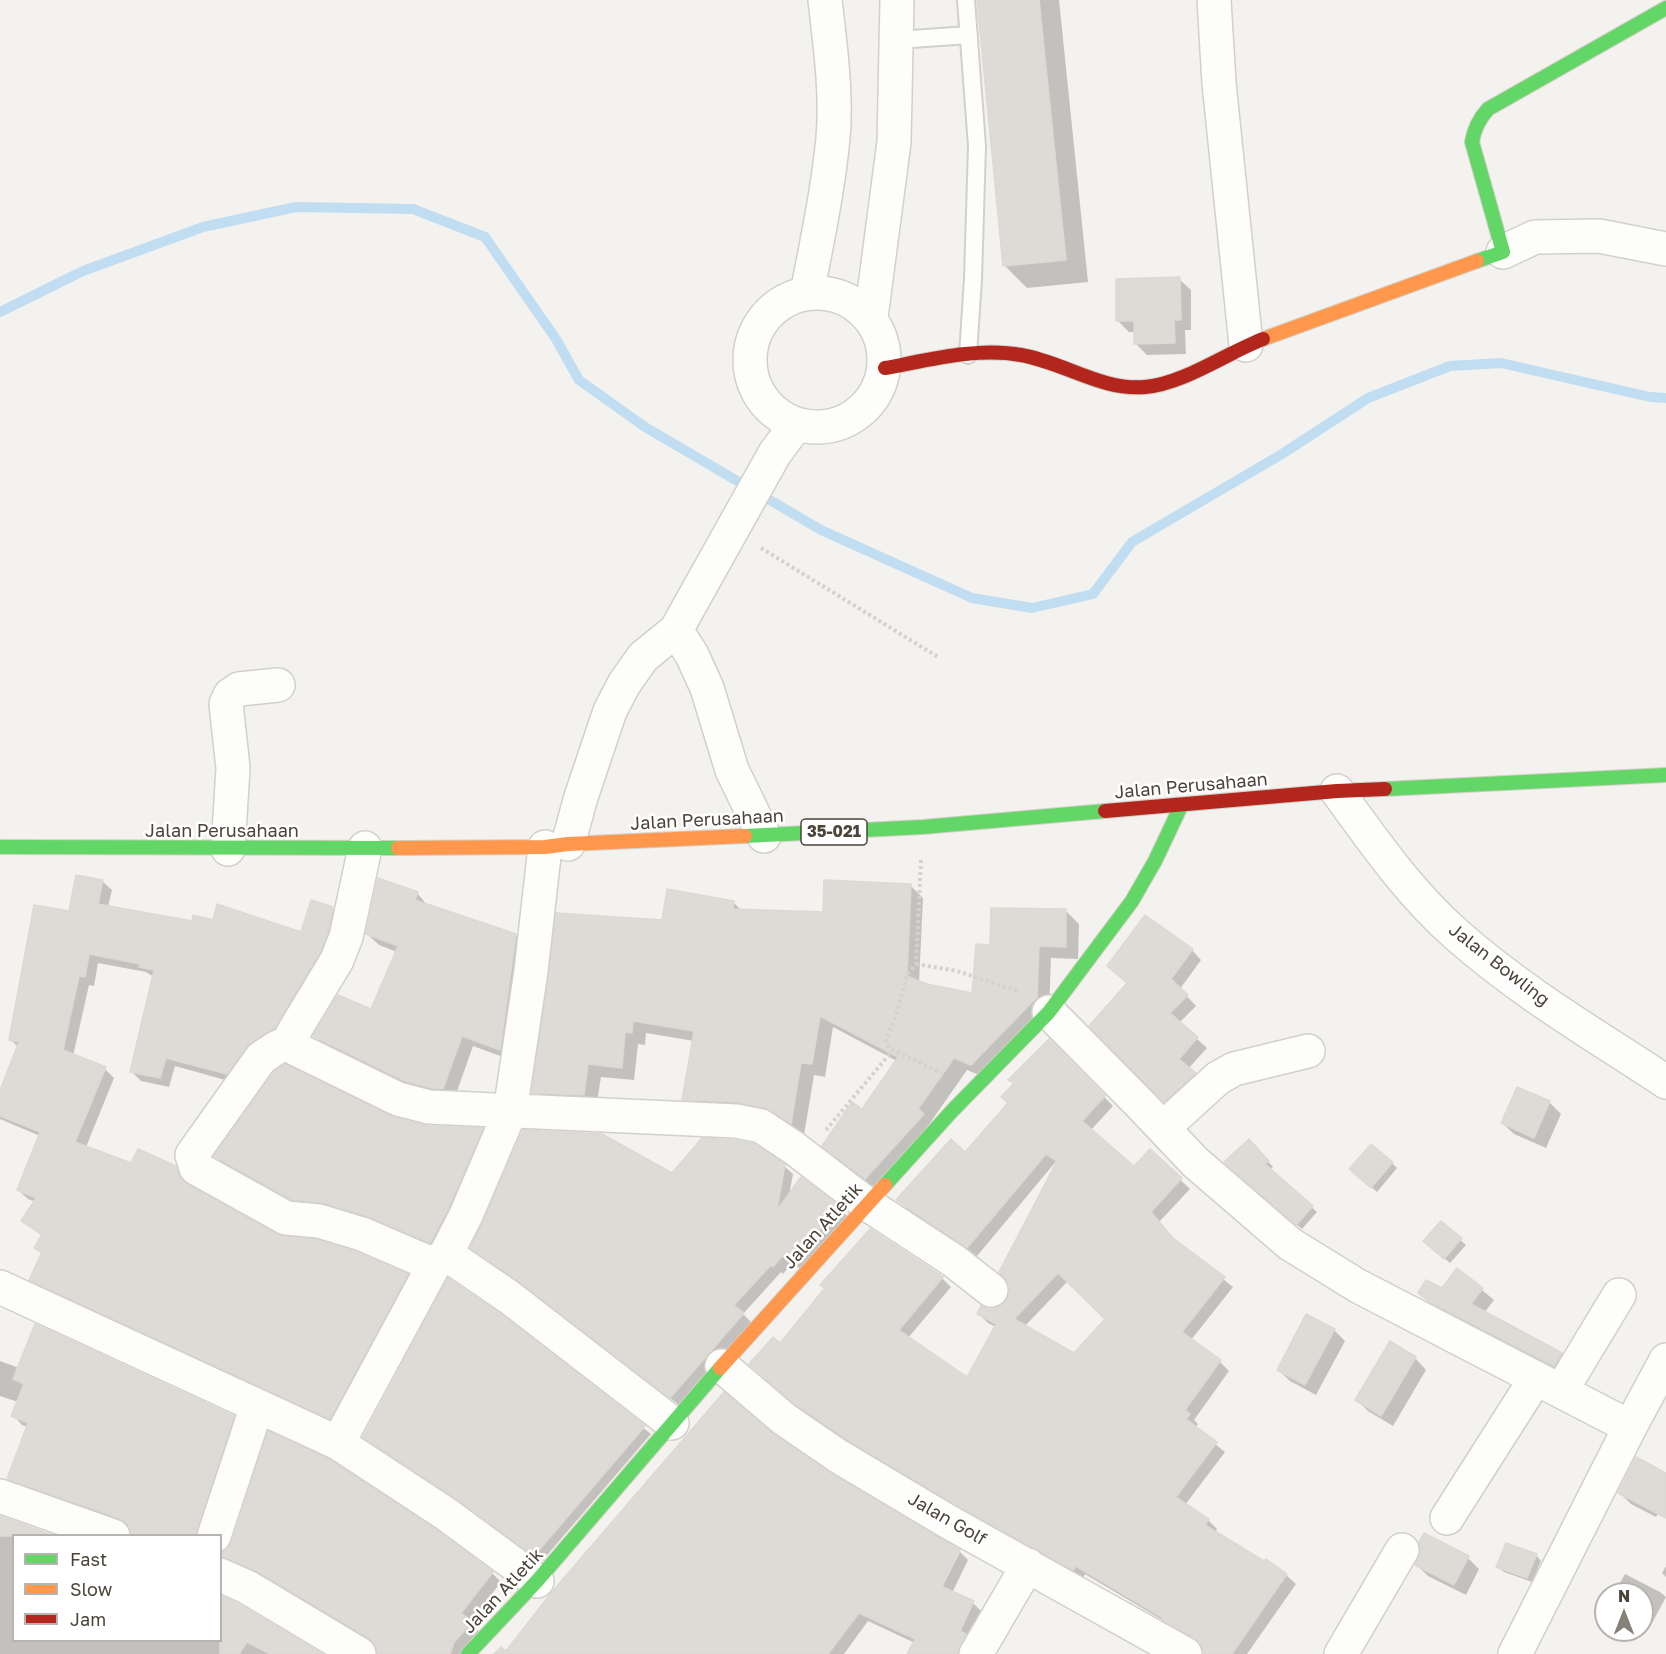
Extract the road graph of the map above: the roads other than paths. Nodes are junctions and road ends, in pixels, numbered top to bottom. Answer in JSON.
{"nodes":[{"id":1,"x":825,"y":0,"type":"edge"},
{"id":2,"x":897,"y":0,"type":"edge"},
{"id":3,"x":966,"y":0,"type":"edge"},
{"id":4,"x":1214,"y":0,"type":"edge"},
{"id":5,"x":1666,"y":8,"type":"edge"},
{"id":6,"x":969,"y":35,"type":"junction"},
{"id":7,"x":897,"y":40,"type":"junction"},
{"id":8,"x":1666,"y":249,"type":"edge"},
{"id":9,"x":1503,"y":252,"type":"junction"},
{"id":10,"x":807,"y":293,"type":"junction"},
{"id":11,"x":871,"y":317,"type":"junction"},
{"id":12,"x":1246,"y":345,"type":"junction"},
{"id":13,"x":968,"y":355,"type":"junction"},
{"id":14,"x":885,"y":368,"type":"junction"},
{"id":15,"x":796,"y":424,"type":"junction"},
{"id":16,"x":676,"y":630,"type":"junction"},
{"id":17,"x":278,"y":686,"type":"dead end"},
{"id":18,"x":1666,"y":775,"type":"edge"},
{"id":19,"x":1337,"y":791,"type":"junction"},
{"id":20,"x":1181,"y":806,"type":"junction"},
{"id":21,"x":764,"y":836,"type":"junction"},
{"id":22,"x":556,"y":845,"type":"junction"},
{"id":23,"x":0,"y":848,"type":"edge"},
{"id":24,"x":365,"y":848,"type":"junction"},
{"id":25,"x":228,"y":849,"type":"junction"},
{"id":26,"x":1051,"y":1008,"type":"junction"},
{"id":27,"x":289,"y":1042,"type":"junction"},
{"id":28,"x":1308,"y":1051,"type":"dead end"},
{"id":29,"x":1666,"y":1082,"type":"edge"},
{"id":30,"x":510,"y":1112,"type":"junction"},
{"id":31,"x":1163,"y":1128,"type":"junction"},
{"id":32,"x":867,"y":1204,"type":"junction"},
{"id":33,"x":440,"y":1260,"type":"junction"},
{"id":34,"x":0,"y":1287,"type":"edge"},
{"id":35,"x":991,"y":1290,"type":"dead end"},
{"id":36,"x":1619,"y":1295,"type":"dead end"},
{"id":37,"x":1666,"y":1360,"type":"edge"},
{"id":38,"x":722,"y":1366,"type":"junction"},
{"id":39,"x":1548,"y":1385,"type":"junction"},
{"id":40,"x":257,"y":1406,"type":"junction"},
{"id":41,"x":672,"y":1423,"type":"junction"},
{"id":42,"x":1630,"y":1427,"type":"junction"},
{"id":43,"x":338,"y":1443,"type":"junction"},
{"id":44,"x":0,"y":1496,"type":"edge"},
{"id":45,"x":1447,"y":1518,"type":"dead end"},
{"id":46,"x":107,"y":1534,"type":"edge"},
{"id":47,"x":215,"y":1534,"type":"edge"},
{"id":48,"x":1402,"y":1550,"type":"dead end"},
{"id":49,"x":1028,"y":1565,"type":"junction"},
{"id":50,"x":222,"y":1576,"type":"edge"},
{"id":51,"x":537,"y":1581,"type":"junction"},
{"id":52,"x":360,"y":1654,"type":"edge"},
{"id":53,"x":468,"y":1654,"type":"edge"},
{"id":54,"x":976,"y":1654,"type":"edge"},
{"id":55,"x":1185,"y":1654,"type":"edge"},
{"id":56,"x":1341,"y":1654,"type":"edge"},
{"id":57,"x":1515,"y":1654,"type":"edge"}],
"edges":[{"from":1,"to":10,"type":"street"},
{"from":2,"to":7,"type":"street"},
{"from":3,"to":6,"type":"lane"},
{"from":4,"to":12,"type":"street"},
{"from":5,"to":9,"type":"street"},
{"from":6,"to":7,"type":"lane"},
{"from":6,"to":13,"type":"lane"},
{"from":7,"to":11,"type":"street"},
{"from":8,"to":9,"type":"street"},
{"from":9,"to":12,"type":"street"},
{"from":10,"to":11,"type":"street"},
{"from":10,"to":15,"type":"street"},
{"from":11,"to":14,"type":"street"},
{"from":12,"to":13,"type":"street"},
{"from":13,"to":14,"type":"street"},
{"from":14,"to":15,"type":"street"},
{"from":15,"to":16,"type":"street"},
{"from":16,"to":21,"type":"street"},
{"from":16,"to":22,"type":"street"},
{"from":17,"to":25,"type":"street"},
{"from":18,"to":19,"type":"street","name":"Jalan Perusahaan","number":"35-021"},
{"from":19,"to":20,"type":"street","name":"Jalan Perusahaan","number":"35-021"},
{"from":19,"to":29,"type":"street","name":"Jalan Bowling"},
{"from":20,"to":21,"type":"street","name":"Jalan Perusahaan","number":"35-021"},
{"from":20,"to":26,"type":"street","name":"Jalan Atletik"},
{"from":21,"to":22,"type":"street","name":"Jalan Perusahaan","number":"35-021"},
{"from":22,"to":24,"type":"street","name":"Jalan Perusahaan","number":"35-021"},
{"from":22,"to":30,"type":"street"},
{"from":23,"to":25,"type":"street","name":"Jalan Perusahaan","number":"35-021"},
{"from":24,"to":25,"type":"street","name":"Jalan Perusahaan","number":"35-021"},
{"from":24,"to":27,"type":"street"},
{"from":26,"to":31,"type":"street"},
{"from":26,"to":32,"type":"street","name":"Jalan Atletik"},
{"from":27,"to":30,"type":"street"},
{"from":27,"to":33,"type":"street"},
{"from":28,"to":31,"type":"street"},
{"from":30,"to":32,"type":"street"},
{"from":30,"to":33,"type":"street"},
{"from":31,"to":39,"type":"street"},
{"from":32,"to":35,"type":"street"},
{"from":32,"to":38,"type":"street","name":"Jalan Atletik"},
{"from":33,"to":41,"type":"street"},
{"from":33,"to":43,"type":"street"},
{"from":34,"to":40,"type":"street"},
{"from":36,"to":39,"type":"street"},
{"from":37,"to":42,"type":"street"},
{"from":38,"to":41,"type":"street","name":"Jalan Atletik"},
{"from":38,"to":49,"type":"street","name":"Jalan Golf"},
{"from":39,"to":42,"type":"street"},
{"from":39,"to":45,"type":"street"},
{"from":40,"to":43,"type":"street"},
{"from":40,"to":47,"type":"street"},
{"from":41,"to":51,"type":"street","name":"Jalan Atletik"},
{"from":42,"to":57,"type":"street"},
{"from":43,"to":51,"type":"street"},
{"from":44,"to":46,"type":"street"},
{"from":48,"to":56,"type":"street"},
{"from":49,"to":54,"type":"street"},
{"from":49,"to":55,"type":"street","name":"Jalan Golf"},
{"from":50,"to":52,"type":"street"},
{"from":51,"to":53,"type":"street","name":"Jalan Atletik"}]}
